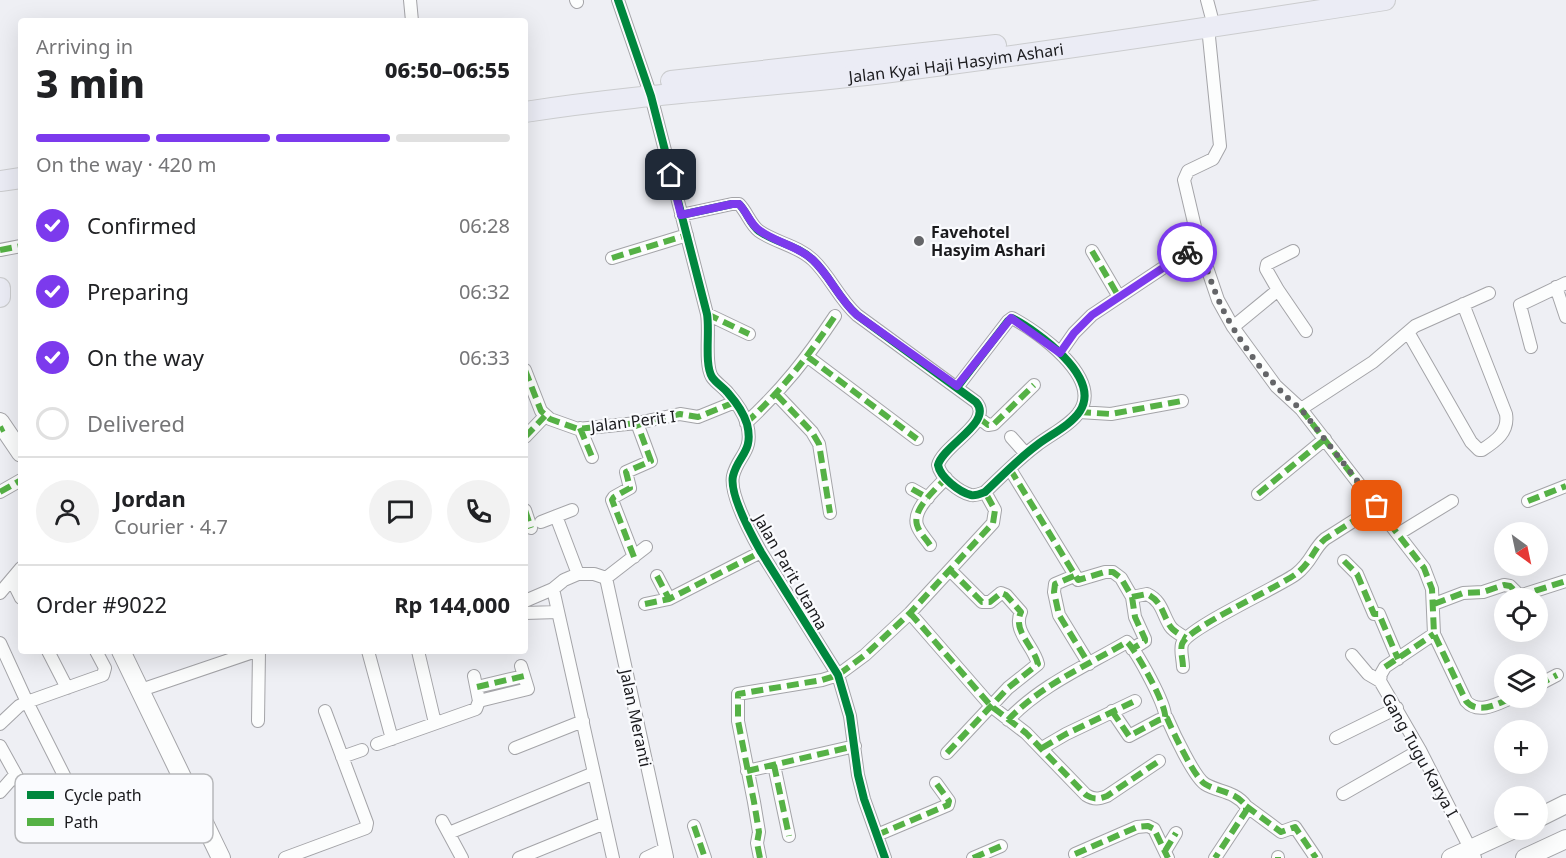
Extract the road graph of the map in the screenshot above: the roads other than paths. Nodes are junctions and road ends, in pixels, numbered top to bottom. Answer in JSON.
{"nodes":[{"id":1,"x":410,"y":0,"type":"edge"},
{"id":2,"x":618,"y":0,"type":"edge"},
{"id":3,"x":1323,"y":0,"type":"edge"},
{"id":4,"x":1385,"y":0,"type":"edge"},
{"id":5,"x":1292,"y":10,"type":"junction"},
{"id":6,"x":1208,"y":14,"type":"edge"},
{"id":7,"x":412,"y":18,"type":"edge"},
{"id":8,"x":649,"y":89,"type":"junction"},
{"id":9,"x":528,"y":101,"type":"edge"},
{"id":10,"x":528,"y":111,"type":"edge"},
{"id":11,"x":18,"y":166,"type":"edge"},
{"id":12,"x":0,"y":168,"type":"edge"},
{"id":13,"x":18,"y":178,"type":"edge"},
{"id":14,"x":0,"y":181,"type":"edge"},
{"id":15,"x":681,"y":215,"type":"junction"},
{"id":16,"x":687,"y":235,"type":"junction"},
{"id":17,"x":1199,"y":244,"type":"junction"},
{"id":18,"x":18,"y":247,"type":"edge"},
{"id":19,"x":0,"y":250,"type":"edge"},
{"id":20,"x":1092,"y":251,"type":"dead end"},
{"id":21,"x":1293,"y":251,"type":"dead end"},
{"id":22,"x":612,"y":258,"type":"dead end"},
{"id":23,"x":1561,"y":285,"type":"edge"},
{"id":24,"x":0,"y":288,"type":"edge"},
{"id":25,"x":1278,"y":290,"type":"junction"},
{"id":26,"x":1489,"y":292,"type":"dead end"},
{"id":27,"x":0,"y":297,"type":"edge"},
{"id":28,"x":1119,"y":297,"type":"junction"},
{"id":29,"x":1463,"y":303,"type":"junction"},
{"id":30,"x":707,"y":314,"type":"junction"},
{"id":31,"x":835,"y":316,"type":"dead end"},
{"id":32,"x":1566,"y":317,"type":"edge"},
{"id":33,"x":1233,"y":327,"type":"junction"},
{"id":34,"x":1306,"y":331,"type":"dead end"},
{"id":35,"x":1408,"y":332,"type":"junction"},
{"id":36,"x":748,"y":334,"type":"dead end"},
{"id":37,"x":1532,"y":347,"type":"dead end"},
{"id":38,"x":1060,"y":353,"type":"junction"},
{"id":39,"x":808,"y":357,"type":"junction"},
{"id":40,"x":528,"y":378,"type":"edge"},
{"id":41,"x":1034,"y":385,"type":"dead end"},
{"id":42,"x":957,"y":386,"type":"junction"},
{"id":43,"x":777,"y":395,"type":"junction"},
{"id":44,"x":1182,"y":400,"type":"dead end"},
{"id":45,"x":735,"y":402,"type":"junction"},
{"id":46,"x":1301,"y":409,"type":"junction"},
{"id":47,"x":1079,"y":412,"type":"junction"},
{"id":48,"x":544,"y":416,"type":"junction"},
{"id":49,"x":979,"y":418,"type":"junction"},
{"id":50,"x":638,"y":423,"type":"junction"},
{"id":51,"x":746,"y":423,"type":"junction"},
{"id":52,"x":1,"y":427,"type":"edge"},
{"id":53,"x":580,"y":428,"type":"junction"},
{"id":54,"x":528,"y":434,"type":"edge"},
{"id":55,"x":1011,"y":437,"type":"dead end"},
{"id":56,"x":917,"y":439,"type":"dead end"},
{"id":57,"x":1325,"y":439,"type":"junction"},
{"id":58,"x":18,"y":449,"type":"edge"},
{"id":59,"x":1026,"y":454,"type":"junction"},
{"id":60,"x":592,"y":456,"type":"dead end"},
{"id":61,"x":1010,"y":469,"type":"junction"},
{"id":62,"x":946,"y":478,"type":"junction"},
{"id":63,"x":18,"y":482,"type":"edge"},
{"id":64,"x":1566,"y":486,"type":"edge"},
{"id":65,"x":912,"y":489,"type":"dead end"},
{"id":66,"x":0,"y":492,"type":"edge"},
{"id":67,"x":985,"y":492,"type":"junction"},
{"id":68,"x":1258,"y":494,"type":"dead end"},
{"id":69,"x":928,"y":498,"type":"junction"},
{"id":70,"x":1452,"y":501,"type":"dead end"},
{"id":71,"x":1528,"y":501,"type":"dead end"},
{"id":72,"x":1377,"y":506,"type":"junction"},
{"id":73,"x":572,"y":510,"type":"dead end"},
{"id":74,"x":830,"y":513,"type":"dead end"},
{"id":75,"x":528,"y":514,"type":"edge"},
{"id":76,"x":556,"y":516,"type":"junction"},
{"id":77,"x":1398,"y":534,"type":"junction"},
{"id":78,"x":930,"y":545,"type":"dead end"},
{"id":79,"x":646,"y":547,"type":"dead end"},
{"id":80,"x":761,"y":552,"type":"junction"},
{"id":81,"x":634,"y":557,"type":"junction"},
{"id":82,"x":1344,"y":561,"type":"dead end"},
{"id":83,"x":950,"y":570,"type":"junction"},
{"id":84,"x":18,"y":572,"type":"edge"},
{"id":85,"x":578,"y":574,"type":"junction"},
{"id":86,"x":657,"y":576,"type":"dead end"},
{"id":87,"x":1074,"y":576,"type":"junction"},
{"id":88,"x":606,"y":578,"type":"junction"},
{"id":89,"x":12,"y":580,"type":"junction"},
{"id":90,"x":1566,"y":581,"type":"edge"},
{"id":91,"x":553,"y":589,"type":"junction"},
{"id":92,"x":18,"y":592,"type":"edge"},
{"id":93,"x":0,"y":593,"type":"edge"},
{"id":94,"x":1132,"y":597,"type":"junction"},
{"id":95,"x":669,"y":599,"type":"junction"},
{"id":96,"x":528,"y":600,"type":"edge"},
{"id":97,"x":645,"y":604,"type":"dead end"},
{"id":98,"x":1434,"y":604,"type":"junction"},
{"id":99,"x":558,"y":612,"type":"junction"},
{"id":100,"x":528,"y":613,"type":"edge"},
{"id":101,"x":910,"y":613,"type":"junction"},
{"id":102,"x":1434,"y":634,"type":"junction"},
{"id":103,"x":1186,"y":638,"type":"junction"},
{"id":104,"x":1132,"y":649,"type":"junction"},
{"id":105,"x":2,"y":651,"type":"edge"},
{"id":106,"x":50,"y":654,"type":"edge"},
{"id":107,"x":98,"y":654,"type":"edge"},
{"id":108,"x":123,"y":654,"type":"edge"},
{"id":109,"x":135,"y":654,"type":"edge"},
{"id":110,"x":248,"y":654,"type":"edge"},
{"id":111,"x":257,"y":654,"type":"edge"},
{"id":112,"x":369,"y":654,"type":"edge"},
{"id":113,"x":419,"y":654,"type":"edge"},
{"id":114,"x":1352,"y":655,"type":"dead end"},
{"id":115,"x":1398,"y":659,"type":"junction"},
{"id":116,"x":1089,"y":664,"type":"junction"},
{"id":117,"x":1183,"y":667,"type":"dead end"},
{"id":118,"x":838,"y":675,"type":"junction"},
{"id":119,"x":1557,"y":675,"type":"dead end"},
{"id":120,"x":1548,"y":680,"type":"edge"},
{"id":121,"x":1380,"y":681,"type":"junction"},
{"id":122,"x":150,"y":687,"type":"junction"},
{"id":123,"x":67,"y":688,"type":"junction"},
{"id":124,"x":479,"y":701,"type":"junction"},
{"id":125,"x":1135,"y":701,"type":"dead end"},
{"id":126,"x":27,"y":702,"type":"junction"},
{"id":127,"x":1494,"y":705,"type":"edge"},
{"id":128,"x":991,"y":706,"type":"junction"},
{"id":129,"x":1397,"y":708,"type":"junction"},
{"id":130,"x":325,"y":711,"type":"dead end"},
{"id":131,"x":1112,"y":711,"type":"junction"},
{"id":132,"x":1166,"y":717,"type":"junction"},
{"id":133,"x":1008,"y":720,"type":"junction"},
{"id":134,"x":258,"y":721,"type":"dead end"},
{"id":135,"x":583,"y":721,"type":"junction"},
{"id":136,"x":435,"y":723,"type":"junction"},
{"id":137,"x":0,"y":724,"type":"edge"},
{"id":138,"x":1336,"y":738,"type":"dead end"},
{"id":139,"x":392,"y":739,"type":"junction"},
{"id":140,"x":377,"y":744,"type":"dead end"},
{"id":141,"x":855,"y":746,"type":"junction"},
{"id":142,"x":0,"y":747,"type":"edge"},
{"id":143,"x":515,"y":748,"type":"dead end"},
{"id":144,"x":1041,"y":748,"type":"junction"},
{"id":145,"x":362,"y":750,"type":"dead end"},
{"id":146,"x":1420,"y":750,"type":"junction"},
{"id":147,"x":176,"y":751,"type":"junction"},
{"id":148,"x":947,"y":753,"type":"dead end"},
{"id":149,"x":342,"y":757,"type":"junction"},
{"id":150,"x":1159,"y":761,"type":"dead end"},
{"id":151,"x":774,"y":765,"type":"junction"},
{"id":152,"x":747,"y":771,"type":"junction"},
{"id":153,"x":594,"y":772,"type":"junction"},
{"id":154,"x":63,"y":774,"type":"edge"},
{"id":155,"x":186,"y":774,"type":"edge"},
{"id":156,"x":188,"y":774,"type":"edge"},
{"id":157,"x":15,"y":775,"type":"joint"},
{"id":158,"x":936,"y":783,"type":"dead end"},
{"id":159,"x":0,"y":792,"type":"edge"},
{"id":160,"x":1343,"y":794,"type":"dead end"},
{"id":161,"x":1566,"y":804,"type":"edge"},
{"id":162,"x":1246,"y":806,"type":"junction"},
{"id":163,"x":1548,"y":813,"type":"edge"},
{"id":164,"x":442,"y":821,"type":"dead end"},
{"id":165,"x":213,"y":822,"type":"edge"},
{"id":166,"x":605,"y":823,"type":"junction"},
{"id":167,"x":694,"y":826,"type":"dead end"},
{"id":168,"x":449,"y":833,"type":"junction"},
{"id":169,"x":1176,"y":833,"type":"dead end"},
{"id":170,"x":877,"y":835,"type":"junction"},
{"id":171,"x":789,"y":836,"type":"dead end"},
{"id":172,"x":213,"y":839,"type":"edge"},
{"id":173,"x":1566,"y":839,"type":"edge"},
{"id":174,"x":1495,"y":840,"type":"edge"},
{"id":175,"x":1001,"y":846,"type":"dead end"},
{"id":176,"x":666,"y":853,"type":"edge"},
{"id":177,"x":1473,"y":853,"type":"edge"},
{"id":178,"x":1075,"y":854,"type":"dead end"},
{"id":179,"x":1166,"y":854,"type":"edge"},
{"id":180,"x":221,"y":858,"type":"edge"},
{"id":181,"x":232,"y":858,"type":"edge"},
{"id":182,"x":285,"y":858,"type":"edge"},
{"id":183,"x":462,"y":858,"type":"edge"},
{"id":184,"x":519,"y":858,"type":"edge"},
{"id":185,"x":613,"y":858,"type":"edge"},
{"id":186,"x":646,"y":858,"type":"edge"},
{"id":187,"x":705,"y":858,"type":"edge"},
{"id":188,"x":760,"y":858,"type":"edge"},
{"id":189,"x":885,"y":858,"type":"edge"},
{"id":190,"x":973,"y":858,"type":"edge"},
{"id":191,"x":1215,"y":858,"type":"edge"},
{"id":192,"x":1316,"y":858,"type":"edge"},
{"id":193,"x":1451,"y":858,"type":"edge"},
{"id":194,"x":1525,"y":858,"type":"edge"}],
"edges":[{"from":1,"to":7,"type":"street"},
{"from":2,"to":8,"type":"street"},
{"from":3,"to":5,"type":"main road","name":"Jalan Kyai Haji Hasyim Ashari"},
{"from":4,"to":5,"type":"main road","name":"Jalan Kyai Haji Hasyim Ashari"},
{"from":5,"to":6,"type":"main road","name":"Jalan Kyai Haji Hasyim Ashari"},
{"from":6,"to":8,"type":"main road","name":"Jalan Kyai Haji Hasyim Ashari"},
{"from":6,"to":17,"type":"street"},
{"from":8,"to":9,"type":"main road","name":"Jalan Kyai Haji Hasyim Ashari"},
{"from":8,"to":10,"type":"main road","name":"Jalan Kyai Haji Hasyim Ashari"},
{"from":8,"to":15,"type":"street"},
{"from":11,"to":12,"type":"main road"},
{"from":13,"to":14,"type":"main road"},
{"from":15,"to":16,"type":"street"},
{"from":15,"to":42,"type":"street"},
{"from":16,"to":22,"type":"street"},
{"from":16,"to":30,"type":"street"},
{"from":17,"to":28,"type":"street"},
{"from":17,"to":33,"type":"street"},
{"from":18,"to":19,"type":"street"},
{"from":20,"to":28,"type":"street"},
{"from":21,"to":25,"type":"street"},
{"from":23,"to":32,"type":"street"},
{"from":23,"to":37,"type":"street"},
{"from":24,"to":27,"type":"main road"},
{"from":25,"to":33,"type":"street"},
{"from":25,"to":34,"type":"street"},
{"from":26,"to":29,"type":"street"},
{"from":28,"to":38,"type":"street"},
{"from":29,"to":35,"type":"street"},
{"from":29,"to":35,"type":"street"},
{"from":30,"to":36,"type":"street"},
{"from":30,"to":45,"type":"street"},
{"from":31,"to":39,"type":"street"},
{"from":33,"to":46,"type":"street"},
{"from":35,"to":46,"type":"street"},
{"from":38,"to":42,"type":"street"},
{"from":38,"to":47,"type":"street"},
{"from":39,"to":43,"type":"street"},
{"from":39,"to":56,"type":"street"},
{"from":40,"to":48,"type":"street"},
{"from":41,"to":49,"type":"street"},
{"from":42,"to":49,"type":"street"},
{"from":43,"to":51,"type":"street"},
{"from":43,"to":74,"type":"street"},
{"from":44,"to":47,"type":"street"},
{"from":45,"to":50,"type":"street","name":"Jalan Perit I"},
{"from":45,"to":51,"type":"street"},
{"from":46,"to":57,"type":"street"},
{"from":47,"to":59,"type":"street"},
{"from":48,"to":53,"type":"street","name":"Jalan Perit I"},
{"from":48,"to":54,"type":"street"},
{"from":49,"to":62,"type":"street"},
{"from":50,"to":53,"type":"street","name":"Jalan Perit I"},
{"from":50,"to":81,"type":"street"},
{"from":51,"to":80,"type":"street","name":"Jalan Parit Utama"},
{"from":52,"to":58,"type":"street"},
{"from":53,"to":60,"type":"street"},
{"from":55,"to":59,"type":"street"},
{"from":57,"to":68,"type":"street"},
{"from":57,"to":72,"type":"street"},
{"from":59,"to":61,"type":"street"},
{"from":61,"to":67,"type":"street"},
{"from":61,"to":87,"type":"street"},
{"from":62,"to":67,"type":"street"},
{"from":62,"to":69,"type":"street"},
{"from":63,"to":66,"type":"street"},
{"from":64,"to":71,"type":"street"},
{"from":65,"to":69,"type":"street"},
{"from":67,"to":83,"type":"street"},
{"from":69,"to":78,"type":"street"},
{"from":70,"to":77,"type":"street"},
{"from":72,"to":77,"type":"street"},
{"from":72,"to":103,"type":"street"},
{"from":73,"to":76,"type":"street"},
{"from":75,"to":76,"type":"street"},
{"from":76,"to":85,"type":"street"},
{"from":77,"to":98,"type":"street"},
{"from":79,"to":81,"type":"street"},
{"from":80,"to":95,"type":"street"},
{"from":80,"to":118,"type":"street","name":"Jalan Parit Utama"},
{"from":81,"to":88,"type":"street"},
{"from":82,"to":115,"type":"street"},
{"from":83,"to":101,"type":"street"},
{"from":83,"to":128,"type":"street"},
{"from":84,"to":89,"type":"street"},
{"from":85,"to":88,"type":"street"},
{"from":85,"to":91,"type":"street"},
{"from":86,"to":95,"type":"street"},
{"from":87,"to":94,"type":"street"},
{"from":87,"to":116,"type":"street"},
{"from":88,"to":176,"type":"street","name":"Jalan Meranti"},
{"from":89,"to":92,"type":"street"},
{"from":89,"to":93,"type":"street"},
{"from":90,"to":98,"type":"street"},
{"from":91,"to":96,"type":"street"},
{"from":91,"to":99,"type":"street"},
{"from":94,"to":103,"type":"street"},
{"from":94,"to":104,"type":"street"},
{"from":95,"to":97,"type":"street"},
{"from":98,"to":102,"type":"street"},
{"from":99,"to":100,"type":"street"},
{"from":99,"to":135,"type":"street"},
{"from":101,"to":118,"type":"street"},
{"from":101,"to":128,"type":"street"},
{"from":102,"to":115,"type":"street","name":"Gang Tugu Karya I"},
{"from":102,"to":127,"type":"street"},
{"from":103,"to":117,"type":"street"},
{"from":104,"to":116,"type":"street"},
{"from":104,"to":132,"type":"street"},
{"from":105,"to":126,"type":"street"},
{"from":106,"to":123,"type":"street"},
{"from":107,"to":123,"type":"street"},
{"from":108,"to":122,"type":"street"},
{"from":109,"to":122,"type":"street"},
{"from":110,"to":122,"type":"street"},
{"from":111,"to":134,"type":"street"},
{"from":112,"to":139,"type":"street"},
{"from":113,"to":136,"type":"street"},
{"from":114,"to":121,"type":"street"},
{"from":115,"to":121,"type":"street","name":"Gang Tugu Karya I"},
{"from":116,"to":133,"type":"street"},
{"from":118,"to":141,"type":"street","name":"Jalan Parit Utama"},
{"from":118,"to":152,"type":"street"},
{"from":119,"to":120,"type":"street"},
{"from":121,"to":129,"type":"street","name":"Gang Tugu Karya I"},
{"from":122,"to":147,"type":"street"},
{"from":123,"to":126,"type":"street"},
{"from":124,"to":124,"type":"street"},
{"from":124,"to":136,"type":"street"},
{"from":125,"to":131,"type":"street"},
{"from":126,"to":137,"type":"street"},
{"from":126,"to":154,"type":"street"},
{"from":128,"to":133,"type":"street"},
{"from":128,"to":148,"type":"street"},
{"from":129,"to":138,"type":"street"},
{"from":129,"to":146,"type":"street","name":"Gang Tugu Karya I"},
{"from":130,"to":149,"type":"street"},
{"from":131,"to":132,"type":"street"},
{"from":131,"to":144,"type":"street"},
{"from":132,"to":162,"type":"street"},
{"from":133,"to":144,"type":"street"},
{"from":135,"to":143,"type":"street"},
{"from":135,"to":153,"type":"street"},
{"from":136,"to":139,"type":"street"},
{"from":139,"to":140,"type":"street"},
{"from":141,"to":151,"type":"street"},
{"from":141,"to":170,"type":"street","name":"Jalan Parit Utama"},
{"from":142,"to":157,"type":"street"},
{"from":144,"to":150,"type":"street"},
{"from":145,"to":149,"type":"street"},
{"from":146,"to":160,"type":"street"},
{"from":146,"to":177,"type":"street","name":"Gang Tugu Karya I"},
{"from":147,"to":155,"type":"street"},
{"from":147,"to":156,"type":"street"},
{"from":149,"to":182,"type":"street"},
{"from":151,"to":152,"type":"street"},
{"from":151,"to":171,"type":"street"},
{"from":152,"to":188,"type":"street"},
{"from":153,"to":166,"type":"street"},
{"from":153,"to":168,"type":"street"},
{"from":157,"to":159,"type":"street"},
{"from":158,"to":170,"type":"street"},
{"from":161,"to":163,"type":"street"},
{"from":162,"to":191,"type":"street"},
{"from":162,"to":192,"type":"street"},
{"from":164,"to":168,"type":"street"},
{"from":165,"to":181,"type":"street"},
{"from":166,"to":184,"type":"street"},
{"from":166,"to":185,"type":"street"},
{"from":167,"to":187,"type":"street"},
{"from":168,"to":183,"type":"street"},
{"from":169,"to":179,"type":"street"},
{"from":170,"to":189,"type":"street","name":"Jalan Parit Utama"},
{"from":172,"to":180,"type":"street"},
{"from":173,"to":194,"type":"street"},
{"from":174,"to":177,"type":"street"},
{"from":175,"to":190,"type":"street"},
{"from":176,"to":186,"type":"street"},
{"from":177,"to":193,"type":"street"},
{"from":178,"to":179,"type":"street"}]}
